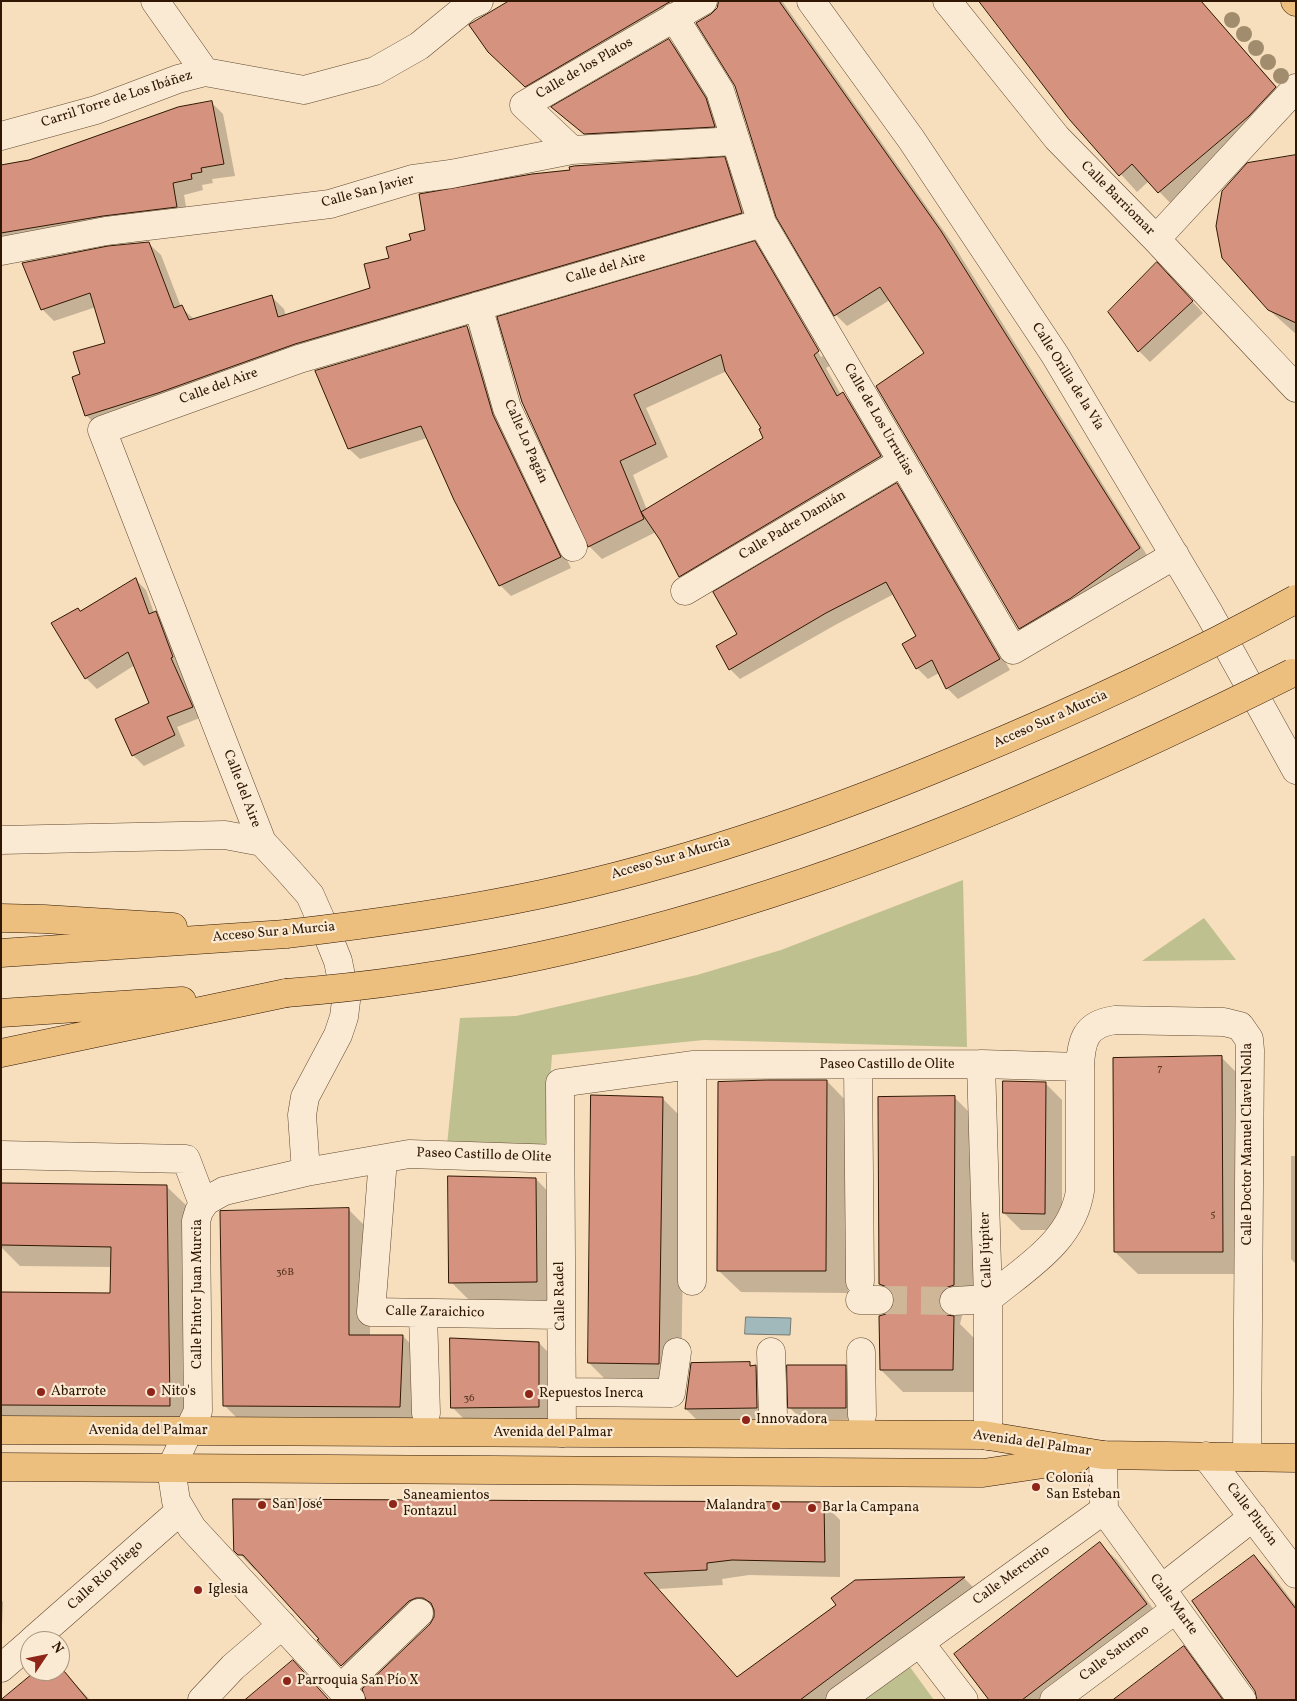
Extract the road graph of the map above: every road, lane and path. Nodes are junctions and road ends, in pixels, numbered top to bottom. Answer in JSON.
{"nodes":[{"id":1,"x":155,"y":1,"type":"edge"},
{"id":2,"x":479,"y":1,"type":"edge"},
{"id":3,"x":703,"y":1,"type":"edge"},
{"id":4,"x":811,"y":1,"type":"edge"},
{"id":5,"x":947,"y":1,"type":"edge"},
{"id":6,"x":674,"y":17,"type":"junction"},
{"id":7,"x":205,"y":72,"type":"junction"},
{"id":8,"x":1296,"y":88,"type":"edge"},
{"id":9,"x":1,"y":136,"type":"edge"},
{"id":10,"x":736,"y":141,"type":"junction"},
{"id":11,"x":572,"y":150,"type":"junction"},
{"id":12,"x":762,"y":223,"type":"junction"},
{"id":13,"x":1156,"y":239,"type":"junction"},
{"id":14,"x":1,"y":251,"type":"edge"},
{"id":15,"x":478,"y":306,"type":"junction"},
{"id":16,"x":1293,"y":382,"type":"edge"},
{"id":17,"x":902,"y":462,"type":"junction"},
{"id":18,"x":573,"y":546,"type":"dead end"},
{"id":19,"x":1175,"y":554,"type":"junction"},
{"id":20,"x":684,"y":590,"type":"dead end"},
{"id":21,"x":1296,"y":599,"type":"edge"},
{"id":22,"x":1296,"y":671,"type":"edge"},
{"id":23,"x":1296,"y":770,"type":"edge"},
{"id":24,"x":1,"y":840,"type":"edge"},
{"id":25,"x":262,"y":842,"type":"junction"},
{"id":26,"x":1,"y":918,"type":"edge"},
{"id":27,"x":286,"y":934,"type":"junction"},
{"id":28,"x":1,"y":953,"type":"edge"},
{"id":29,"x":286,"y":993,"type":"junction"},
{"id":30,"x":1,"y":1013,"type":"edge"},
{"id":31,"x":1,"y":1053,"type":"edge"},
{"id":32,"x":692,"y":1064,"type":"junction"},
{"id":33,"x":981,"y":1064,"type":"junction"},
{"id":34,"x":858,"y":1066,"type":"junction"},
{"id":35,"x":1080,"y":1067,"type":"junction"},
{"id":36,"x":1,"y":1155,"type":"edge"},
{"id":37,"x":383,"y":1159,"type":"junction"},
{"id":38,"x":560,"y":1159,"type":"junction"},
{"id":39,"x":306,"y":1172,"type":"junction"},
{"id":40,"x":203,"y":1204,"type":"junction"},
{"id":41,"x":692,"y":1281,"type":"dead end"},
{"id":42,"x":866,"y":1293,"type":"dead end"},
{"id":43,"x":988,"y":1299,"type":"junction"},
{"id":44,"x":954,"y":1301,"type":"tunnel mouth"},
{"id":45,"x":423,"y":1314,"type":"junction"},
{"id":46,"x":561,"y":1315,"type":"junction"},
{"id":47,"x":677,"y":1352,"type":"dead end"},
{"id":48,"x":770,"y":1352,"type":"dead end"},
{"id":49,"x":861,"y":1352,"type":"dead end"},
{"id":50,"x":562,"y":1392,"type":"junction"},
{"id":51,"x":426,"y":1412,"type":"dead end"},
{"id":52,"x":773,"y":1415,"type":"dead end"},
{"id":53,"x":862,"y":1415,"type":"dead end"},
{"id":54,"x":1,"y":1430,"type":"edge"},
{"id":55,"x":188,"y":1431,"type":"junction"},
{"id":56,"x":562,"y":1433,"type":"junction"},
{"id":57,"x":988,"y":1436,"type":"junction"},
{"id":58,"x":1104,"y":1455,"type":"junction"},
{"id":59,"x":1206,"y":1456,"type":"junction"},
{"id":60,"x":1247,"y":1457,"type":"junction"},
{"id":61,"x":1296,"y":1458,"type":"edge"},
{"id":62,"x":1,"y":1467,"type":"edge"},
{"id":63,"x":171,"y":1468,"type":"junction"},
{"id":64,"x":180,"y":1510,"type":"junction"},
{"id":65,"x":1104,"y":1510,"type":"junction"},
{"id":66,"x":1253,"y":1517,"type":"junction"},
{"id":67,"x":1296,"y":1574,"type":"edge"},
{"id":68,"x":1168,"y":1599,"type":"junction"},
{"id":69,"x":419,"y":1613,"type":"dead end"},
{"id":70,"x":282,"y":1625,"type":"junction"},
{"id":71,"x":43,"y":1631,"type":"edge"},
{"id":72,"x":920,"y":1643,"type":"junction"},
{"id":73,"x":20,"y":1652,"type":"edge"},
{"id":74,"x":1,"y":1668,"type":"edge"},
{"id":75,"x":346,"y":1694,"type":"edge"},
{"id":76,"x":202,"y":1700,"type":"edge"},
{"id":77,"x":840,"y":1700,"type":"edge"},
{"id":78,"x":964,"y":1700,"type":"edge"},
{"id":79,"x":1054,"y":1700,"type":"edge"},
{"id":80,"x":1242,"y":1700,"type":"edge"}],
"edges":[{"from":1,"to":7,"type":"street","name":"Carril Torre de Los Ibáñez"},
{"from":2,"to":7,"type":"street","name":"Carril Torre de Los Ibáñez"},
{"from":3,"to":6,"type":"street","name":"Calle de los Platos"},
{"from":4,"to":19,"type":"street","name":"Calle Orilla de la Vía"},
{"from":5,"to":13,"type":"street","name":"Calle Barriomar"},
{"from":6,"to":10,"type":"street","name":"Calle de Los Urrutias"},
{"from":6,"to":11,"type":"street","name":"Calle de los Platos"},
{"from":7,"to":9,"type":"street","name":"Carril Torre de Los Ibáñez"},
{"from":8,"to":13,"type":"street","name":"Calle Barriomar"},
{"from":10,"to":11,"type":"street","name":"Calle San Javier"},
{"from":10,"to":12,"type":"street","name":"Calle de Los Urrutias"},
{"from":11,"to":14,"type":"street","name":"Calle San Javier"},
{"from":12,"to":15,"type":"street","name":"Calle del Aire"},
{"from":12,"to":17,"type":"street","name":"Calle de Los Urrutias"},
{"from":13,"to":16,"type":"street"},
{"from":15,"to":18,"type":"street","name":"Calle Lo Pagán"},
{"from":15,"to":25,"type":"street","name":"Calle del Aire"},
{"from":17,"to":19,"type":"street","name":"Calle de Los Urrutias"},
{"from":17,"to":20,"type":"street","name":"Calle Padre Damián"},
{"from":19,"to":23,"type":"street","name":"Calle Orilla de la Vía"},
{"from":21,"to":27,"type":"main road","name":"Acceso Sur a Murcia","bridge":true},
{"from":22,"to":29,"type":"main road","bridge":true},
{"from":24,"to":25,"type":"street"},
{"from":25,"to":39,"type":"street"},
{"from":26,"to":27,"type":"main road"},
{"from":27,"to":28,"type":"main road","name":"Acceso Sur a Murcia"},
{"from":29,"to":30,"type":"main road"},
{"from":29,"to":31,"type":"main road"},
{"from":32,"to":34,"type":"street","name":"Paseo Castillo de Olite"},
{"from":32,"to":38,"type":"street","name":"Paseo Castillo de Olite"},
{"from":32,"to":41,"type":"street"},
{"from":33,"to":34,"type":"street","name":"Paseo Castillo de Olite"},
{"from":33,"to":35,"type":"street","name":"Paseo Castillo de Olite"},
{"from":33,"to":43,"type":"street","name":"Calle Júpiter"},
{"from":34,"to":42,"type":"street"},
{"from":35,"to":43,"type":"street","name":"Calle Doctor Manuel Clavel Nolla"},
{"from":35,"to":60,"type":"street","name":"Calle Doctor Manuel Clavel Nolla"},
{"from":36,"to":40,"type":"street"},
{"from":37,"to":38,"type":"street","name":"Paseo Castillo de Olite"},
{"from":37,"to":39,"type":"street","name":"Paseo Castillo de Olite"},
{"from":37,"to":45,"type":"street","name":"Calle Zaraichico"},
{"from":38,"to":46,"type":"street","name":"Calle Radel"},
{"from":39,"to":40,"type":"street","name":"Paseo Castillo de Olite"},
{"from":40,"to":55,"type":"street","name":"Calle Pintor Juan Murcia"},
{"from":43,"to":44,"type":"street"},
{"from":43,"to":57,"type":"street","name":"Calle Júpiter"},
{"from":45,"to":46,"type":"street","name":"Calle Zaraichico"},
{"from":45,"to":51,"type":"street"},
{"from":46,"to":50,"type":"street","name":"Calle Radel"},
{"from":47,"to":50,"type":"street"},
{"from":48,"to":52,"type":"street"},
{"from":49,"to":53,"type":"street"},
{"from":50,"to":56,"type":"street","name":"Calle Radel"},
{"from":54,"to":55,"type":"main road","name":"Avenida del Palmar"},
{"from":55,"to":56,"type":"main road","name":"Avenida del Palmar"},
{"from":55,"to":63,"type":"street","name":"Calle Pintor Juan Murcia"},
{"from":56,"to":57,"type":"main road","name":"Avenida del Palmar"},
{"from":57,"to":58,"type":"main road","name":"Avenida del Palmar"},
{"from":58,"to":59,"type":"main road","name":"Avenida del Palmar"},
{"from":58,"to":63,"type":"main road","name":"Avenida del Palmar"},
{"from":58,"to":65,"type":"street"},
{"from":59,"to":60,"type":"main road","name":"Avenida del Palmar"},
{"from":59,"to":66,"type":"street","name":"Calle Plutón"},
{"from":60,"to":61,"type":"main road","name":"Avenida del Palmar"},
{"from":62,"to":63,"type":"main road","name":"Avenida del Palmar"},
{"from":63,"to":64,"type":"street"},
{"from":64,"to":70,"type":"street"},
{"from":64,"to":71,"type":"street","name":"Calle Río Pliego"},
{"from":65,"to":68,"type":"street","name":"Calle Marte"},
{"from":65,"to":72,"type":"street","name":"Calle Mercurio"},
{"from":66,"to":67,"type":"street","name":"Calle Plutón"},
{"from":66,"to":68,"type":"street","name":"Calle Saturno"},
{"from":68,"to":79,"type":"street","name":"Calle Saturno"},
{"from":68,"to":80,"type":"street","name":"Calle Marte"},
{"from":69,"to":75,"type":"street"},
{"from":70,"to":75,"type":"street"},
{"from":70,"to":76,"type":"street"},
{"from":72,"to":77,"type":"street","name":"Calle Mercurio"},
{"from":72,"to":78,"type":"street"},
{"from":73,"to":74,"type":"street","name":"Calle Río Pliego"}]}
